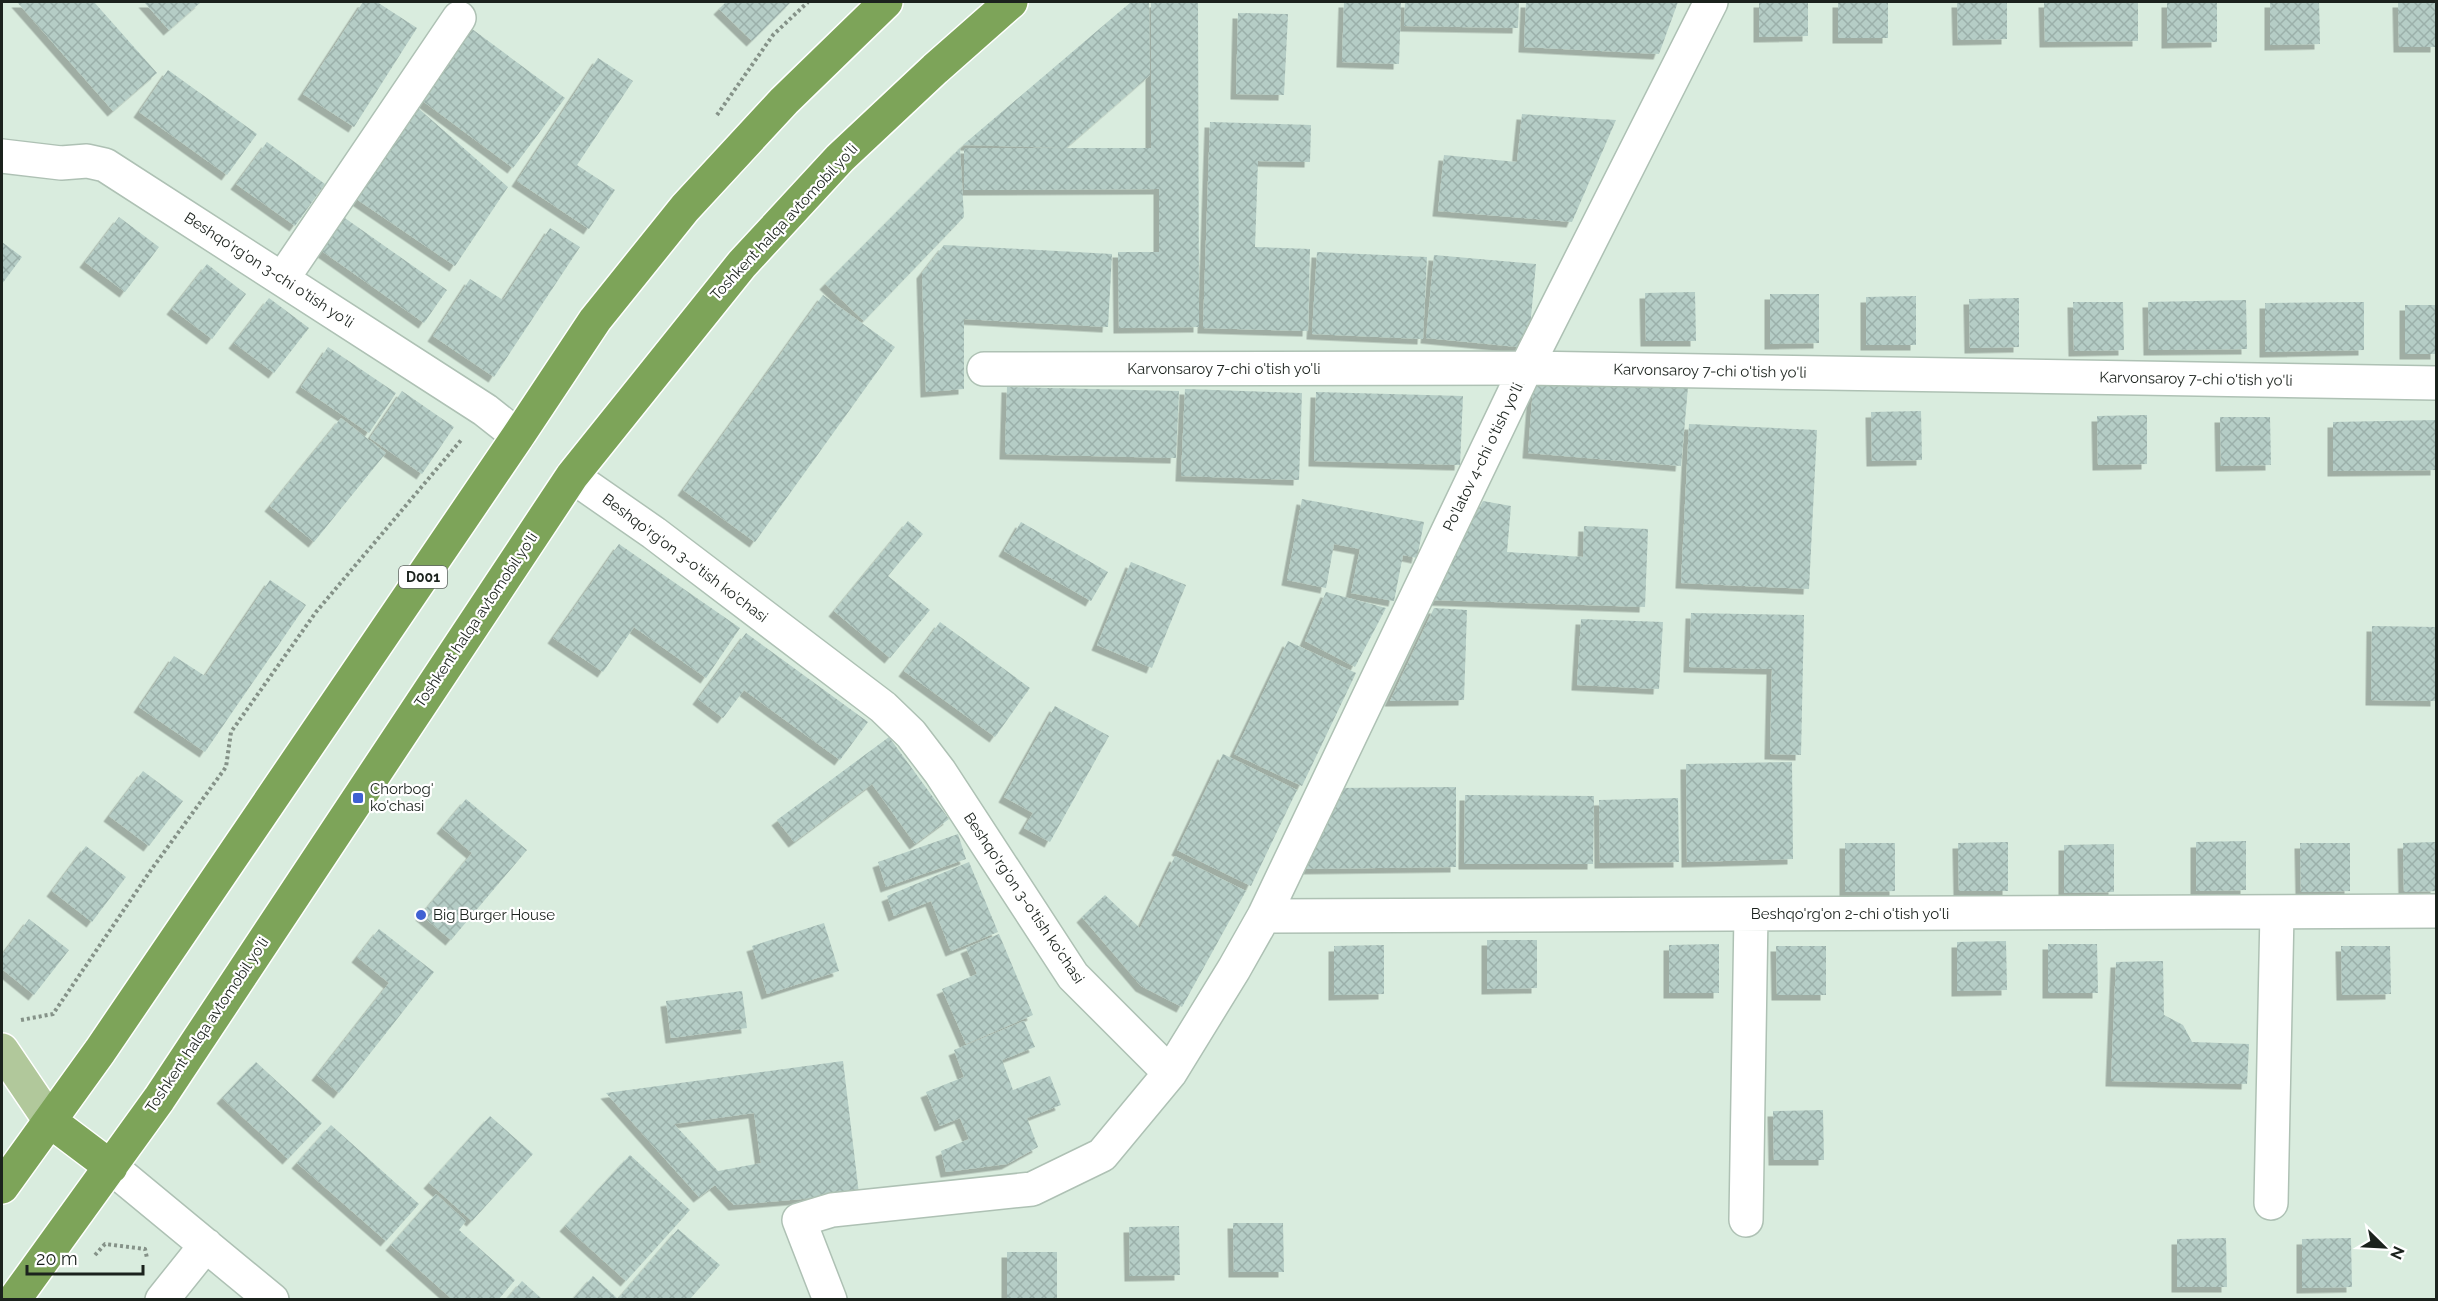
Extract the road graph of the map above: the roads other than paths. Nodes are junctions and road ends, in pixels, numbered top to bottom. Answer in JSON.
{"nodes":[{"id":1,"x":886,"y":2,"type":"edge"},
{"id":2,"x":1011,"y":2,"type":"edge"},
{"id":3,"x":1711,"y":2,"type":"edge"},
{"id":4,"x":459,"y":18,"type":"dead end"},
{"id":5,"x":2,"y":156,"type":"edge"},
{"id":6,"x":283,"y":278,"type":"junction"},
{"id":7,"x":1526,"y":368,"type":"junction"},
{"id":8,"x":984,"y":369,"type":"dead end"},
{"id":9,"x":2436,"y":383,"type":"edge"},
{"id":10,"x":518,"y":436,"type":"junction"},
{"id":11,"x":572,"y":476,"type":"junction"},
{"id":12,"x":2436,"y":911,"type":"edge"},
{"id":13,"x":2277,"y":912,"type":"junction"},
{"id":14,"x":1751,"y":914,"type":"junction"},
{"id":15,"x":1264,"y":916,"type":"junction"},
{"id":16,"x":8,"y":1040,"type":"edge"},
{"id":17,"x":1170,"y":1073,"type":"junction"},
{"id":18,"x":50,"y":1121,"type":"junction"},
{"id":19,"x":111,"y":1167,"type":"junction"},
{"id":20,"x":2,"y":1187,"type":"edge"},
{"id":21,"x":2271,"y":1203,"type":"dead end"},
{"id":22,"x":1746,"y":1220,"type":"dead end"},
{"id":23,"x":206,"y":1245,"type":"junction"},
{"id":24,"x":253,"y":1293,"type":"edge"},
{"id":25,"x":14,"y":1299,"type":"edge"},
{"id":26,"x":162,"y":1299,"type":"edge"},
{"id":27,"x":830,"y":1299,"type":"edge"}],
"edges":[{"from":1,"to":10,"type":"highway","number":"D001"},
{"from":2,"to":11,"type":"highway","name":"Toshkent halqa avtomobil yo'li"},
{"from":3,"to":7,"type":"street","name":"Po'latov 4-chi o'tish yo'li"},
{"from":4,"to":6,"type":"street"},
{"from":5,"to":6,"type":"street","name":"Beshqo'rg'on 3-chi o'tish yo'li"},
{"from":6,"to":10,"type":"street","name":"Beshqo'rg'on 3-chi o'tish yo'li"},
{"from":7,"to":8,"type":"street","name":"Karvonsaroy 7-chi o'tish yo'li"},
{"from":7,"to":9,"type":"street","name":"Karvonsaroy 7-chi o'tish yo'li"},
{"from":7,"to":15,"type":"street","name":"Po'latov 4-chi o'tish yo'li"},
{"from":10,"to":18,"type":"highway","number":"D001"},
{"from":11,"to":17,"type":"street","name":"Beshqo'rg'on 3-o'tish ko'chasi"},
{"from":11,"to":19,"type":"highway","name":"Toshkent halqa avtomobil yo'li"},
{"from":12,"to":13,"type":"street","name":"Beshqo'rg'on 2-chi o'tish yo'li"},
{"from":13,"to":14,"type":"street","name":"Beshqo'rg'on 2-chi o'tish yo'li"},
{"from":13,"to":21,"type":"street"},
{"from":14,"to":15,"type":"street","name":"Beshqo'rg'on 2-chi o'tish yo'li"},
{"from":14,"to":22,"type":"street"},
{"from":15,"to":17,"type":"street","name":"Po'latov 4-chi o'tish yo'li"},
{"from":16,"to":18,"type":"main road"},
{"from":17,"to":27,"type":"street"},
{"from":18,"to":19,"type":"highway"},
{"from":18,"to":20,"type":"highway","number":"D001"},
{"from":19,"to":23,"type":"street"},
{"from":19,"to":25,"type":"highway","name":"Toshkent halqa avtomobil yo'li"},
{"from":23,"to":24,"type":"street"},
{"from":23,"to":26,"type":"street"}]}
